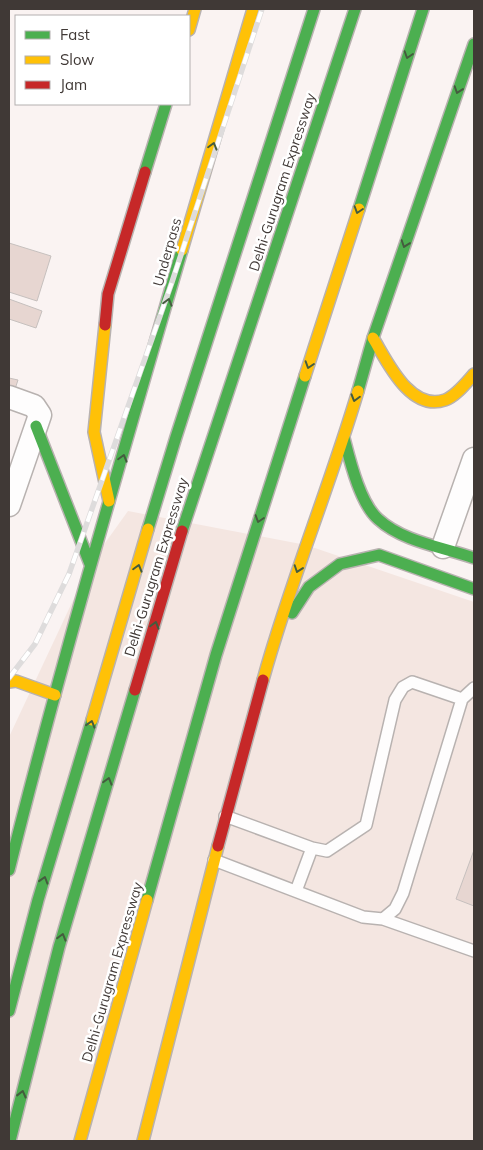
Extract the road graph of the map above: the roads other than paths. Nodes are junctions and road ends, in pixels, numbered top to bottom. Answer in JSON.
{"nodes":[{"id":1,"x":195,"y":9,"type":"edge"},
{"id":2,"x":253,"y":9,"type":"edge"},
{"id":3,"x":314,"y":9,"type":"edge"},
{"id":4,"x":355,"y":9,"type":"edge"},
{"id":5,"x":423,"y":9,"type":"edge"},
{"id":6,"x":190,"y":26,"type":"edge"},
{"id":7,"x":474,"y":44,"type":"edge"},
{"id":8,"x":166,"y":105,"type":"edge"},
{"id":9,"x":373,"y":338,"type":"junction"},
{"id":10,"x":474,"y":374,"type":"edge"},
{"id":11,"x":9,"y":397,"type":"edge"},
{"id":12,"x":36,"y":426,"type":"junction"},
{"id":13,"x":344,"y":438,"type":"junction"},
{"id":14,"x":474,"y":459,"type":"edge"},
{"id":15,"x":110,"y":504,"type":"junction"},
{"id":16,"x":9,"y":505,"type":"edge"},
{"id":17,"x":443,"y":547,"type":"junction"},
{"id":18,"x":474,"y":558,"type":"edge"},
{"id":19,"x":90,"y":564,"type":"junction"},
{"id":20,"x":474,"y":589,"type":"edge"},
{"id":21,"x":274,"y":639,"type":"junction"},
{"id":22,"x":9,"y":682,"type":"edge"},
{"id":23,"x":474,"y":688,"type":"edge"},
{"id":24,"x":55,"y":695,"type":"junction"},
{"id":25,"x":462,"y":699,"type":"junction"},
{"id":26,"x":225,"y":816,"type":"junction"},
{"id":27,"x":312,"y":848,"type":"junction"},
{"id":28,"x":11,"y":850,"type":"edge"},
{"id":29,"x":214,"y":860,"type":"junction"},
{"id":30,"x":9,"y":870,"type":"edge"},
{"id":31,"x":296,"y":891,"type":"junction"},
{"id":32,"x":383,"y":919,"type":"junction"},
{"id":33,"x":474,"y":951,"type":"edge"},
{"id":34,"x":9,"y":1011,"type":"edge"},
{"id":35,"x":10,"y":1141,"type":"edge"},
{"id":36,"x":80,"y":1141,"type":"edge"},
{"id":37,"x":143,"y":1141,"type":"edge"}],
"edges":[{"from":1,"to":6,"type":"main road"},
{"from":15,"to":2,"type":"main road","name":"Underpass","one_way":true},
{"from":34,"to":3,"type":"main road","one_way":true},
{"from":35,"to":4,"type":"main road","name":"Delhi-Gurugram Expressway","one_way":true},
{"from":5,"to":36,"type":"main road","name":"Delhi-Gurugram Expressway","one_way":true},
{"from":7,"to":9,"type":"main road","one_way":true},
{"from":8,"to":15,"type":"main road"},
{"from":9,"to":10,"type":"main road"},
{"from":9,"to":13,"type":"main road","one_way":true},
{"from":11,"to":12,"type":"street"},
{"from":12,"to":16,"type":"street"},
{"from":12,"to":19,"type":"main road"},
{"from":13,"to":17,"type":"main road"},
{"from":13,"to":21,"type":"main road","one_way":true},
{"from":14,"to":17,"type":"street"},
{"from":15,"to":19,"type":"main road","name":"Underpass"},
{"from":17,"to":18,"type":"main road"},
{"from":19,"to":24,"type":"main road","name":"Underpass"},
{"from":20,"to":21,"type":"main road"},
{"from":21,"to":26,"type":"main road"},
{"from":22,"to":24,"type":"main road"},
{"from":23,"to":25,"type":"lane"},
{"from":24,"to":28,"type":"main road","name":"Underpass"},
{"from":25,"to":27,"type":"lane"},
{"from":25,"to":32,"type":"lane"},
{"from":26,"to":27,"type":"lane"},
{"from":26,"to":29,"type":"main road"},
{"from":27,"to":31,"type":"lane"},
{"from":28,"to":30,"type":"main road","name":"Underpass"},
{"from":29,"to":31,"type":"lane"},
{"from":29,"to":37,"type":"main road"},
{"from":31,"to":32,"type":"lane"},
{"from":32,"to":33,"type":"lane"}]}
